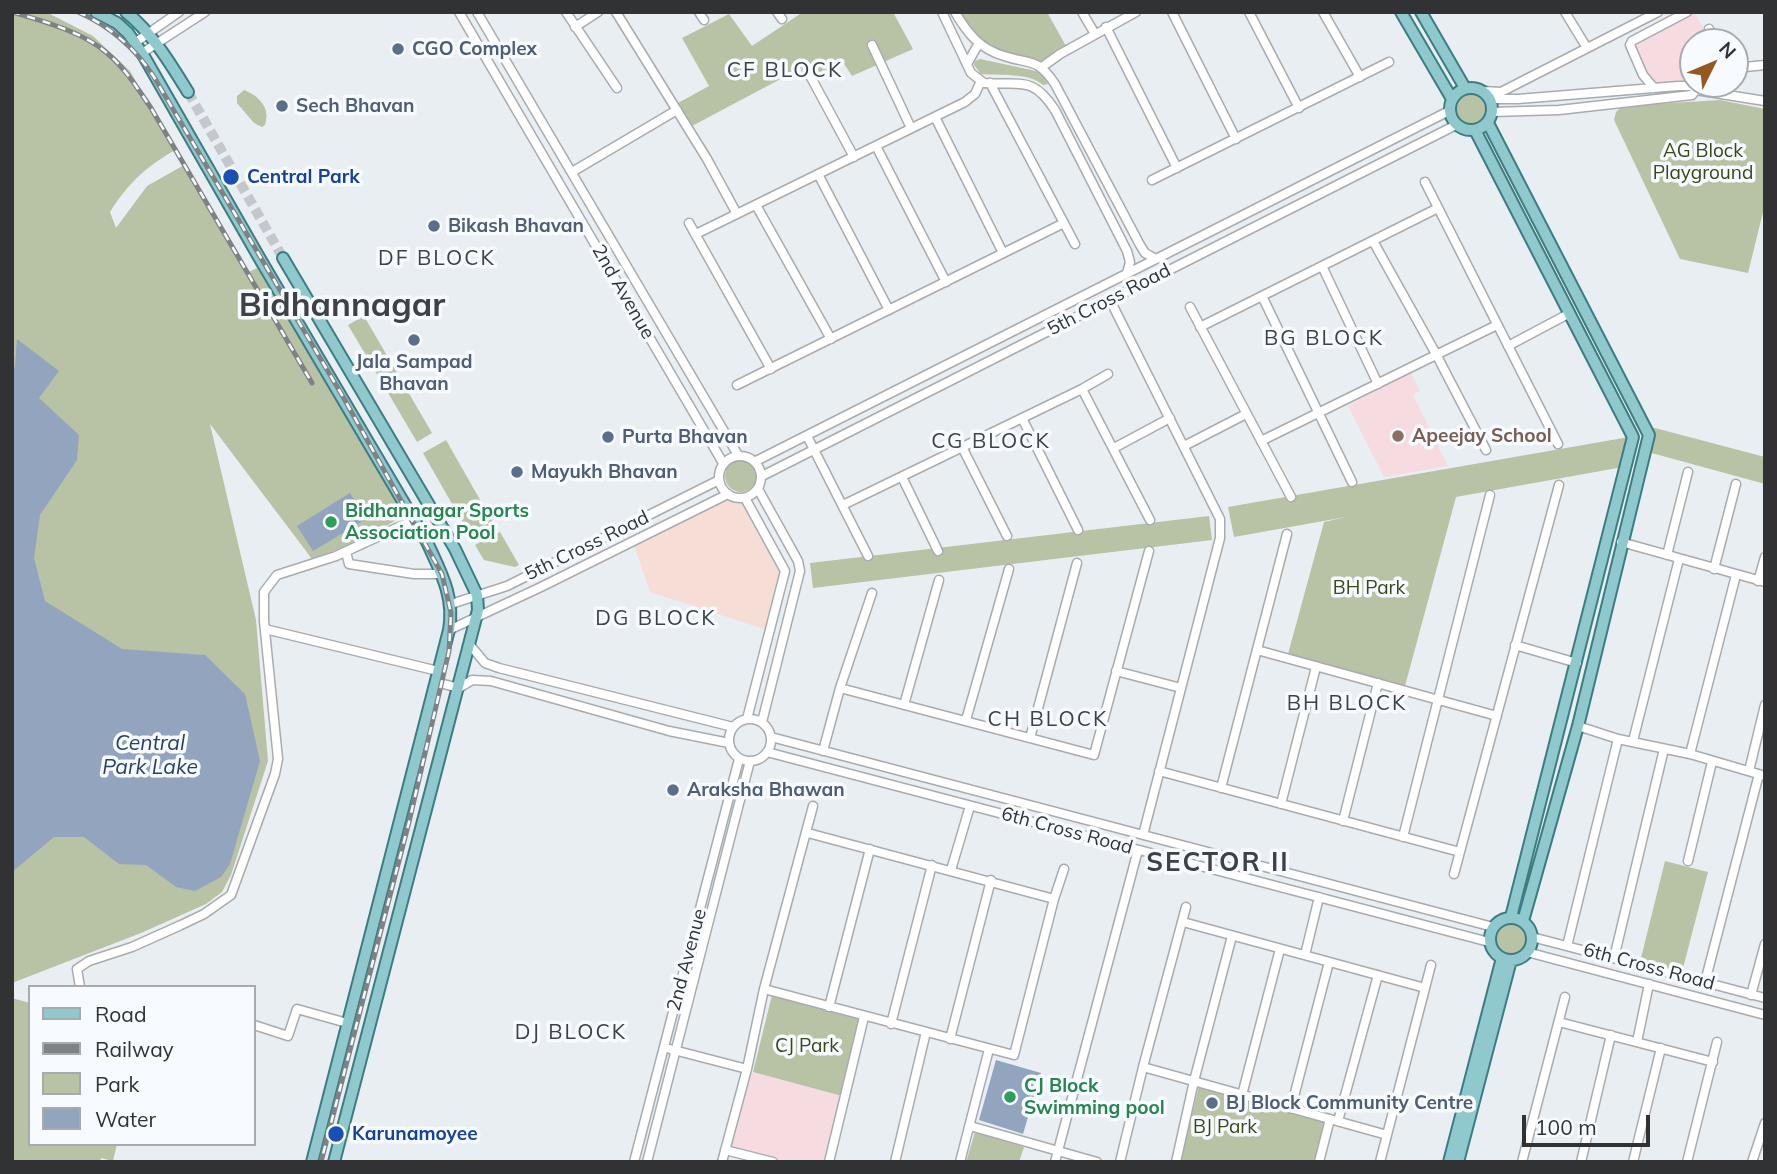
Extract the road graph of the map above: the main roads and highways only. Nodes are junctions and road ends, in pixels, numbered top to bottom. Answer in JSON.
{"nodes":[{"id":1,"x":96,"y":12,"type":"edge"},
{"id":2,"x":126,"y":12,"type":"edge"},
{"id":3,"x":1401,"y":12,"type":"edge"},
{"id":4,"x":1421,"y":12,"type":"edge"},
{"id":5,"x":1465,"y":88,"type":"junction"},
{"id":6,"x":187,"y":92,"type":"tunnel mouth"},
{"id":7,"x":1452,"y":99,"type":"junction"},
{"id":8,"x":1490,"y":118,"type":"junction"},
{"id":9,"x":1475,"y":130,"type":"junction"},
{"id":10,"x":283,"y":258,"type":"tunnel mouth"},
{"id":11,"x":1617,"y":375,"type":"junction"},
{"id":12,"x":1604,"y":381,"type":"junction"},
{"id":13,"x":381,"y":426,"type":"junction"},
{"id":14,"x":365,"y":436,"type":"junction"},
{"id":15,"x":1588,"y":620,"type":"junction"},
{"id":16,"x":1602,"y":624,"type":"junction"},
{"id":17,"x":1511,"y":917,"type":"junction"},
{"id":18,"x":1523,"y":921,"type":"junction"},
{"id":19,"x":1506,"y":959,"type":"junction"},
{"id":20,"x":312,"y":1162,"type":"edge"},
{"id":21,"x":334,"y":1162,"type":"edge"},
{"id":22,"x":1449,"y":1162,"type":"edge"},
{"id":23,"x":1458,"y":1162,"type":"edge"}],
"edges":[{"from":1,"to":14,"type":"main road"},
{"from":2,"to":6,"type":"main road"},
{"from":3,"to":7,"type":"main road"},
{"from":4,"to":5,"type":"main road"},
{"from":5,"to":7,"type":"main road"},
{"from":5,"to":8,"type":"main road"},
{"from":7,"to":9,"type":"main road"},
{"from":8,"to":9,"type":"main road"},
{"from":8,"to":11,"type":"main road"},
{"from":9,"to":12,"type":"main road"},
{"from":10,"to":13,"type":"main road"},
{"from":11,"to":12,"type":"main road"},
{"from":11,"to":16,"type":"main road"},
{"from":12,"to":15,"type":"main road"},
{"from":13,"to":14,"type":"main road"},
{"from":13,"to":21,"type":"main road"},
{"from":14,"to":20,"type":"main road"},
{"from":15,"to":16,"type":"main road"},
{"from":15,"to":17,"type":"main road"},
{"from":16,"to":18,"type":"main road"},
{"from":17,"to":18,"type":"main road"},
{"from":17,"to":19,"type":"main road"},
{"from":18,"to":19,"type":"main road"},
{"from":19,"to":22,"type":"main road"},
{"from":19,"to":23,"type":"main road"}]}
